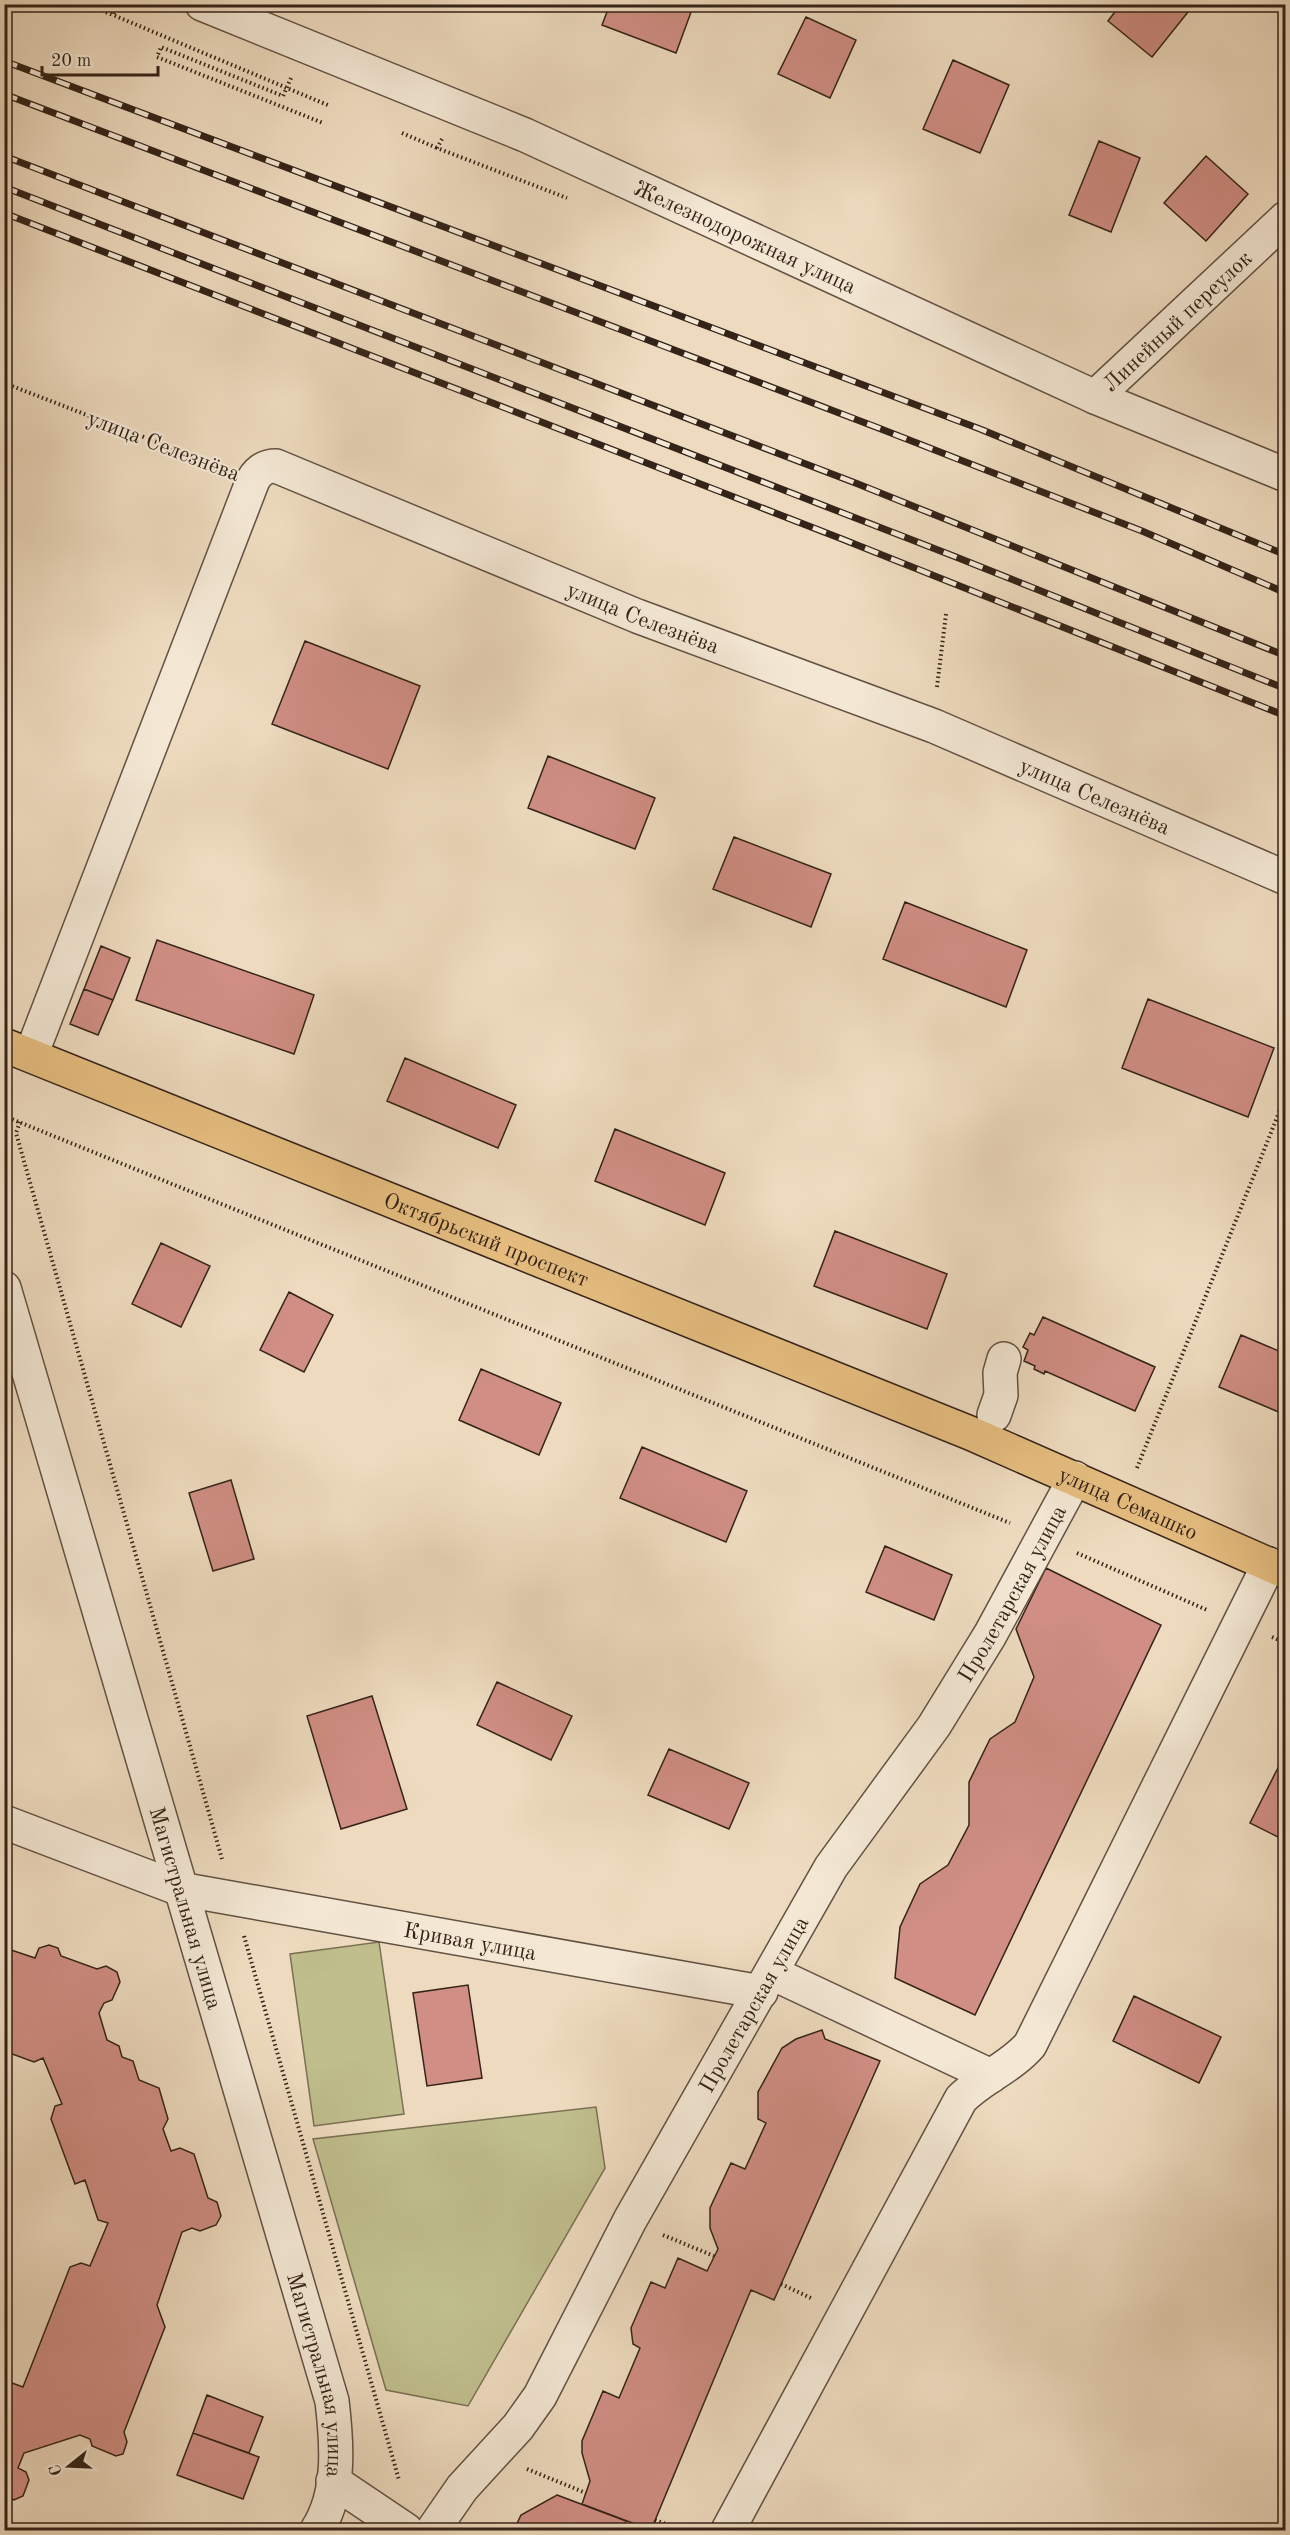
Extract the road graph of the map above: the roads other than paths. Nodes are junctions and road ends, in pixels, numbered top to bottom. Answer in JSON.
{"nodes":[{"id":1,"x":202,"y":4,"type":"edge"},
{"id":2,"x":1286,"y":218,"type":"edge"},
{"id":3,"x":1095,"y":397,"type":"junction"},
{"id":4,"x":1286,"y":475,"type":"edge"},
{"id":5,"x":1286,"y":878,"type":"edge"},
{"id":6,"x":18,"y":1050,"type":"edge"},
{"id":7,"x":4,"y":1288,"type":"edge"},
{"id":8,"x":1004,"y":1359,"type":"dead end"},
{"id":9,"x":982,"y":1424,"type":"junction"},
{"id":10,"x":1075,"y":1478,"type":"junction"},
{"id":11,"x":1277,"y":1568,"type":"edge"},
{"id":12,"x":4,"y":1822,"type":"edge"},
{"id":13,"x":180,"y":1889,"type":"junction"},
{"id":14,"x":767,"y":1983,"type":"junction"},
{"id":15,"x":990,"y":2076,"type":"junction"},
{"id":16,"x":333,"y":2481,"type":"junction"},
{"id":17,"x":317,"y":2530,"type":"edge"},
{"id":18,"x":406,"y":2530,"type":"edge"},
{"id":19,"x":433,"y":2530,"type":"edge"},
{"id":20,"x":729,"y":2530,"type":"edge"}],
"edges":[{"from":1,"to":3,"type":"street","name":"Железнодорожная улица"},
{"from":2,"to":3,"type":"street","name":"Линейный переулок"},
{"from":3,"to":4,"type":"street","name":"Железнодорожная улица"},
{"from":5,"to":6,"type":"street","name":"улица Селезнёва"},
{"from":6,"to":9,"type":"main road","name":"Октябрьский проспект"},
{"from":7,"to":13,"type":"street","name":"Магистральная улица"},
{"from":8,"to":9,"type":"street"},
{"from":9,"to":10,"type":"main road","name":"улица Семашко"},
{"from":10,"to":11,"type":"main road","name":"улица Семашко"},
{"from":10,"to":14,"type":"street","name":"Пролетарская улица"},
{"from":11,"to":15,"type":"street"},
{"from":12,"to":13,"type":"street","name":"Кривая улица"},
{"from":13,"to":14,"type":"street","name":"Кривая улица"},
{"from":13,"to":16,"type":"street","name":"Магистральная улица"},
{"from":14,"to":15,"type":"street","name":"Кривая улица"},
{"from":14,"to":19,"type":"street","name":"Пролетарская улица"},
{"from":15,"to":20,"type":"street"},
{"from":16,"to":17,"type":"street","name":"Магистральная улица"},
{"from":16,"to":18,"type":"street"}]}
